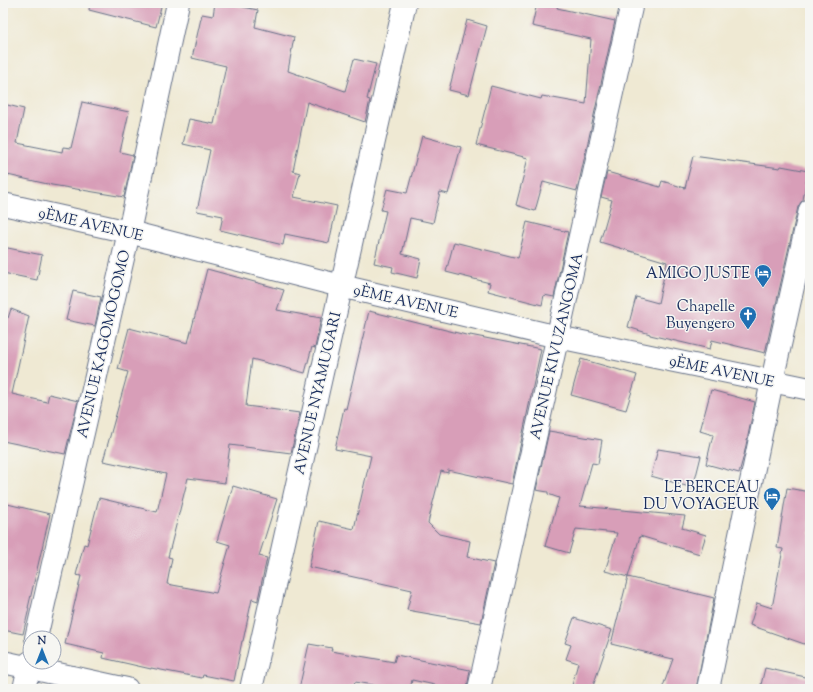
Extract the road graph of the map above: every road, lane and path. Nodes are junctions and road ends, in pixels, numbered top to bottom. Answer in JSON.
{"nodes":[{"id":1,"x":178,"y":3,"type":"edge"},
{"id":2,"x":405,"y":3,"type":"edge"},
{"id":3,"x":632,"y":3,"type":"edge"},
{"id":4,"x":3,"y":204,"type":"edge"},
{"id":5,"x":810,"y":210,"type":"edge"},
{"id":6,"x":129,"y":232,"type":"junction"},
{"id":7,"x":341,"y":286,"type":"junction"},
{"id":8,"x":558,"y":337,"type":"junction"},
{"id":9,"x":772,"y":381,"type":"junction"},
{"id":10,"x":810,"y":389,"type":"edge"},
{"id":11,"x":38,"y":630,"type":"edge"},
{"id":12,"x":3,"y":662,"type":"edge"},
{"id":13,"x":22,"y":664,"type":"edge"},
{"id":14,"x":28,"y":670,"type":"edge"},
{"id":15,"x":49,"y":670,"type":"edge"},
{"id":16,"x":24,"y":689,"type":"edge"},
{"id":17,"x":126,"y":689,"type":"edge"},
{"id":18,"x":251,"y":689,"type":"edge"},
{"id":19,"x":479,"y":689,"type":"edge"},
{"id":20,"x":708,"y":689,"type":"edge"}],
"edges":[{"from":1,"to":6,"type":"street","name":"AVENUE KAGOMOGOMO"},
{"from":2,"to":7,"type":"street","name":"AVENUE NYAMUGARI"},
{"from":3,"to":8,"type":"street","name":"AVENUE KIVUZANGOMA"},
{"from":4,"to":6,"type":"street","name":"9ÈME AVENUE"},
{"from":5,"to":9,"type":"street"},
{"from":6,"to":7,"type":"street","name":"9ÈME AVENUE"},
{"from":6,"to":11,"type":"street","name":"AVENUE KAGOMOGOMO"},
{"from":7,"to":8,"type":"street","name":"9ÈME AVENUE"},
{"from":7,"to":18,"type":"street","name":"AVENUE NYAMUGARI"},
{"from":8,"to":9,"type":"street","name":"9ÈME AVENUE"},
{"from":8,"to":19,"type":"street","name":"AVENUE KIVUZANGOMA"},
{"from":9,"to":10,"type":"street","name":"9ÈME AVENUE"},
{"from":9,"to":20,"type":"street"},
{"from":12,"to":13,"type":"street"},
{"from":14,"to":16,"type":"street"},
{"from":15,"to":17,"type":"street"}]}
